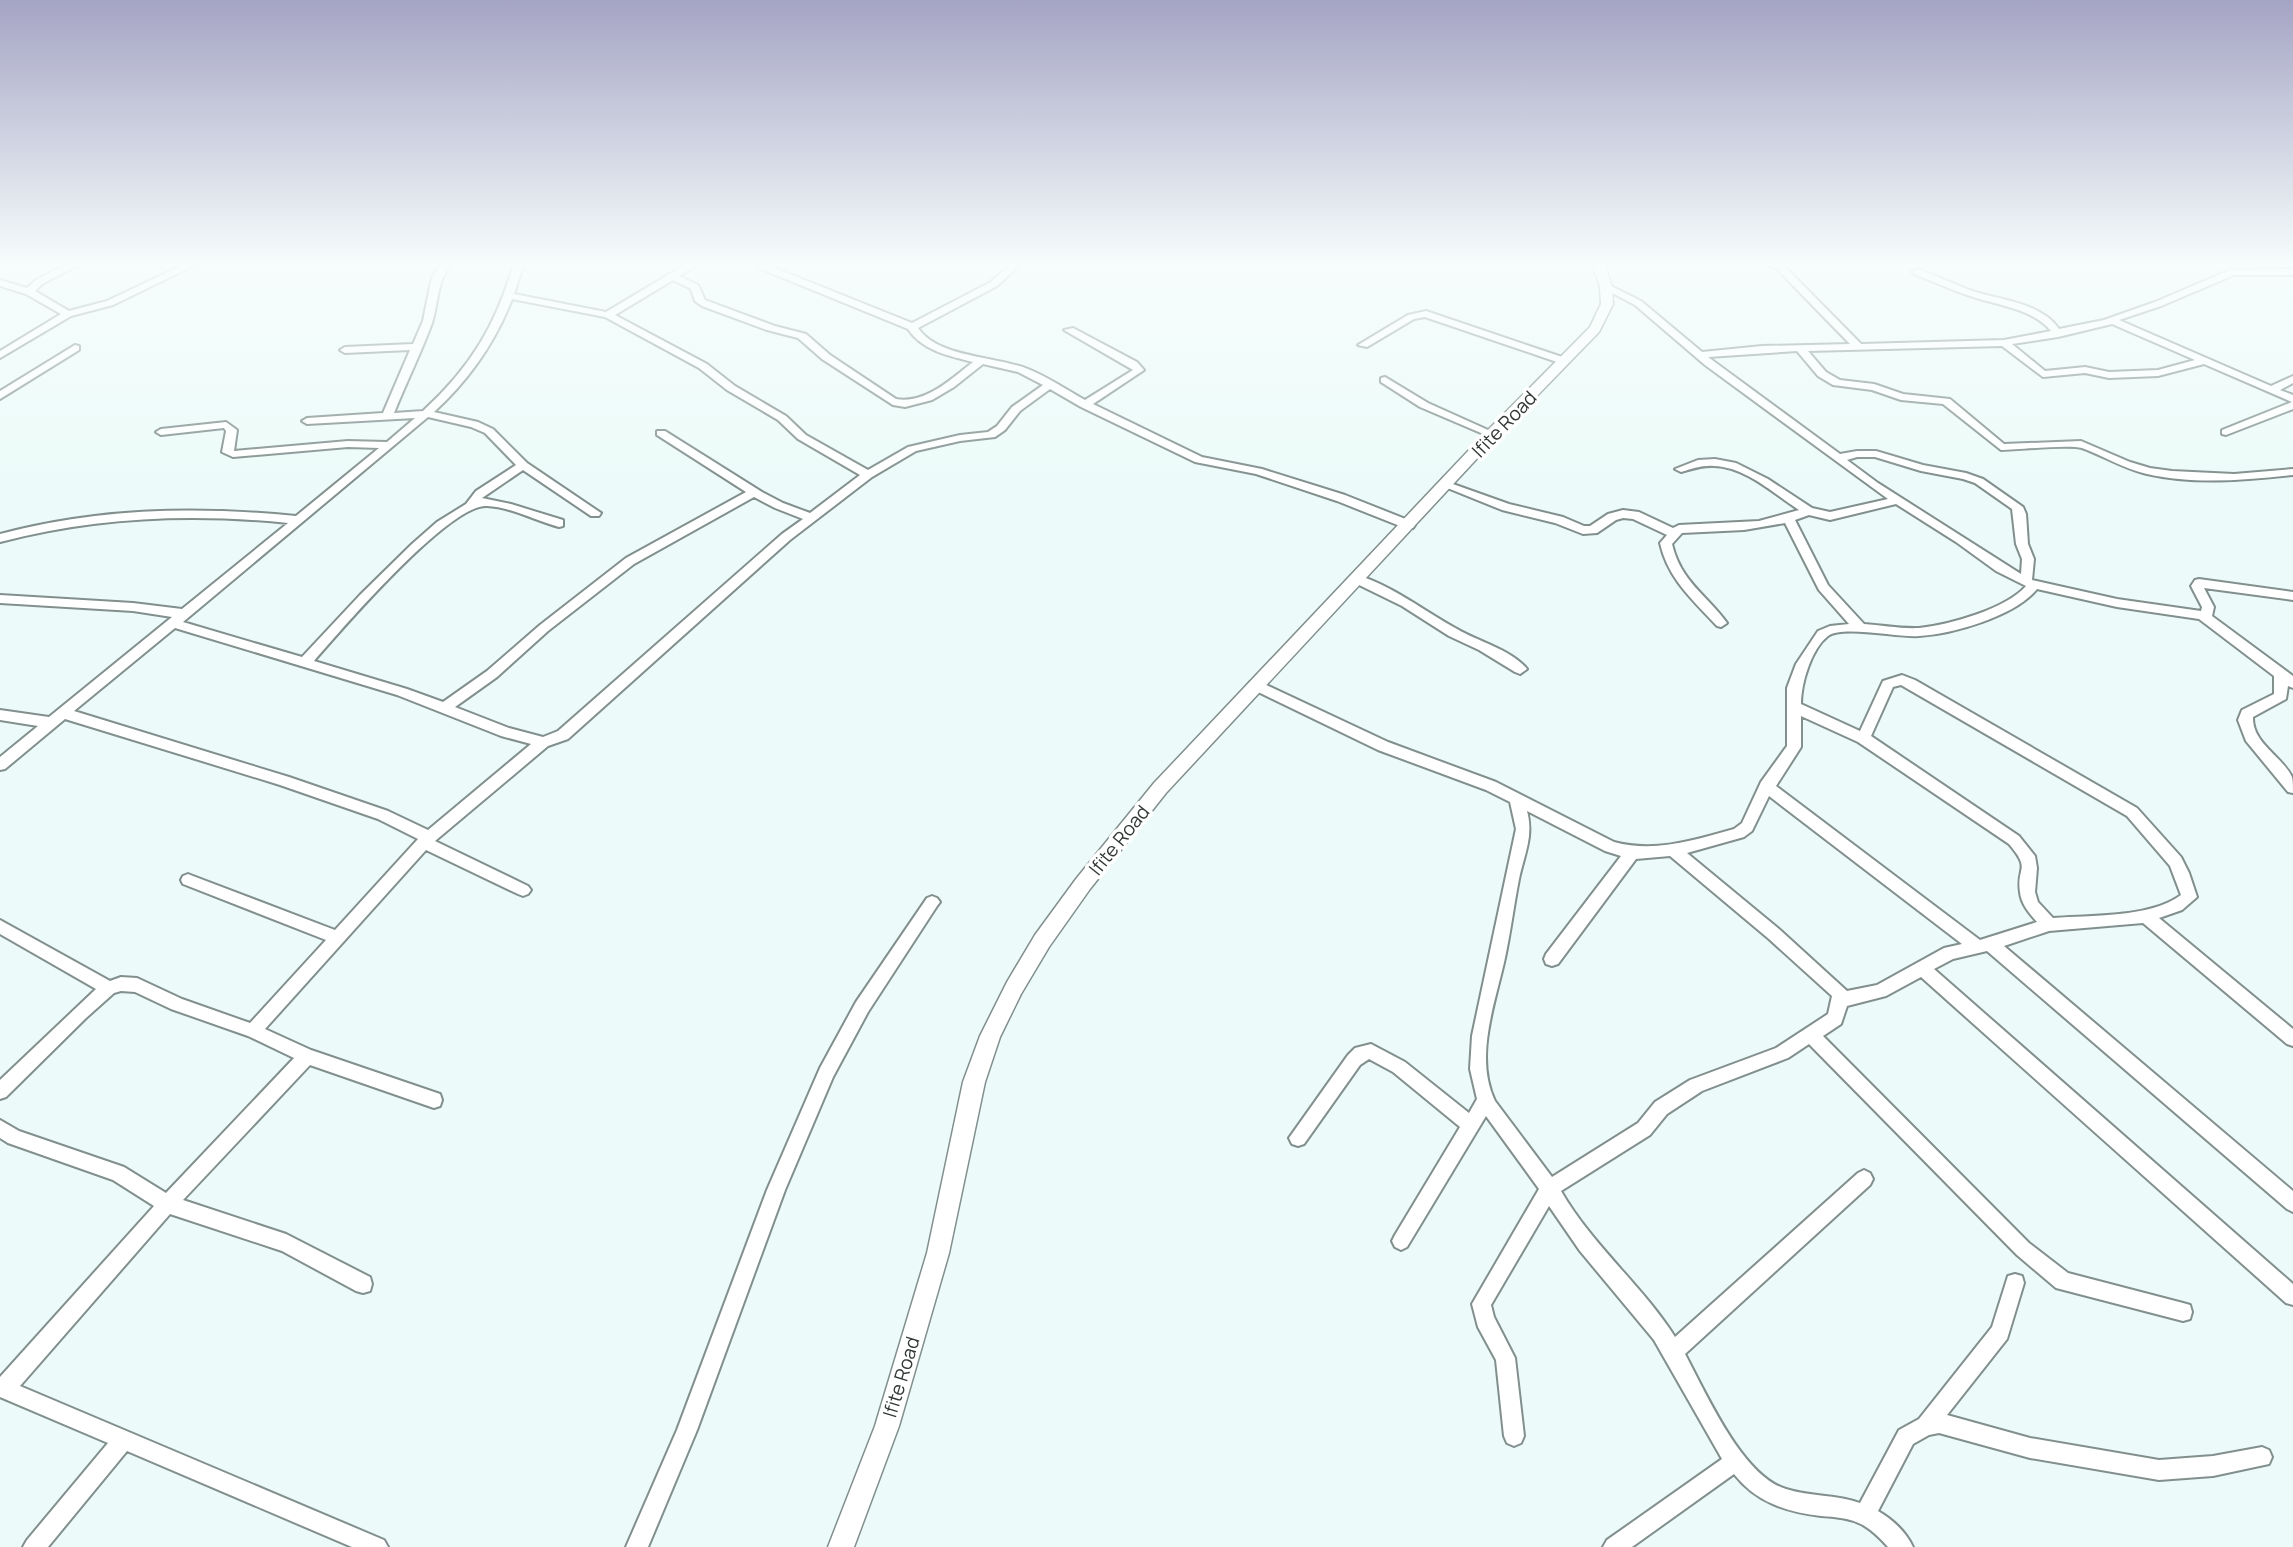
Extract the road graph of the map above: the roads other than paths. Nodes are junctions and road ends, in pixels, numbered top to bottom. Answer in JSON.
{"nodes":[{"id":1,"x":32,"y":335,"type":"edge"},
{"id":2,"x":422,"y":335,"type":"edge"},
{"id":3,"x":493,"y":335,"type":"edge"},
{"id":4,"x":646,"y":335,"type":"edge"},
{"id":5,"x":799,"y":335,"type":"edge"},
{"id":6,"x":918,"y":335,"type":"edge"},
{"id":7,"x":1077,"y":335,"type":"edge"},
{"id":8,"x":1380,"y":335,"type":"edge"},
{"id":9,"x":1488,"y":335,"type":"edge"},
{"id":10,"x":1589,"y":335,"type":"edge"},
{"id":11,"x":1676,"y":335,"type":"edge"},
{"id":12,"x":1847,"y":335,"type":"edge"},
{"id":13,"x":2051,"y":335,"type":"edge"},
{"id":14,"x":2147,"y":335,"type":"edge"},
{"id":15,"x":2004,"y":343,"type":"junction"},
{"id":16,"x":1363,"y":345,"type":"dead end"},
{"id":17,"x":417,"y":347,"type":"junction"},
{"id":18,"x":75,"y":348,"type":"dead end"},
{"id":19,"x":1800,"y":348,"type":"junction"},
{"id":20,"x":1860,"y":348,"type":"junction"},
{"id":21,"x":345,"y":350,"type":"dead end"},
{"id":22,"x":0,"y":355,"type":"edge"},
{"id":23,"x":1700,"y":355,"type":"junction"},
{"id":24,"x":1564,"y":361,"type":"junction"},
{"id":25,"x":2203,"y":361,"type":"junction"},
{"id":26,"x":979,"y":362,"type":"junction"},
{"id":27,"x":2293,"y":379,"type":"edge"},
{"id":28,"x":1385,"y":380,"type":"dead end"},
{"id":29,"x":1050,"y":385,"type":"junction"},
{"id":30,"x":2271,"y":390,"type":"junction"},
{"id":31,"x":0,"y":396,"type":"edge"},
{"id":32,"x":2293,"y":400,"type":"edge"},
{"id":33,"x":1085,"y":405,"type":"junction"},
{"id":34,"x":2293,"y":405,"type":"edge"},
{"id":35,"x":427,"y":414,"type":"junction"},
{"id":36,"x":387,"y":416,"type":"junction"},
{"id":37,"x":307,"y":421,"type":"dead end"},
{"id":38,"x":161,"y":432,"type":"dead end"},
{"id":39,"x":2226,"y":432,"type":"dead end"},
{"id":40,"x":661,"y":433,"type":"dead end"},
{"id":41,"x":1492,"y":434,"type":"junction"},
{"id":42,"x":390,"y":445,"type":"junction"},
{"id":43,"x":1839,"y":458,"type":"junction"},
{"id":44,"x":523,"y":465,"type":"junction"},
{"id":45,"x":1681,"y":470,"type":"dead end"},
{"id":46,"x":2293,"y":472,"type":"edge"},
{"id":47,"x":868,"y":475,"type":"junction"},
{"id":48,"x":1446,"y":485,"type":"junction"},
{"id":49,"x":755,"y":492,"type":"junction"},
{"id":50,"x":1897,"y":500,"type":"junction"},
{"id":51,"x":470,"y":506,"type":"junction"},
{"id":52,"x":1808,"y":511,"type":"junction"},
{"id":53,"x":595,"y":513,"type":"dead end"},
{"id":54,"x":813,"y":517,"type":"junction"},
{"id":55,"x":1789,"y":519,"type":"junction"},
{"id":56,"x":298,"y":520,"type":"junction"},
{"id":57,"x":559,"y":523,"type":"dead end"},
{"id":58,"x":1409,"y":525,"type":"junction"},
{"id":59,"x":1673,"y":533,"type":"junction"},
{"id":60,"x":0,"y":538,"type":"edge"},
{"id":61,"x":1357,"y":579,"type":"junction"},
{"id":62,"x":2030,"y":583,"type":"junction"},
{"id":63,"x":2293,"y":596,"type":"edge"},
{"id":64,"x":0,"y":599,"type":"edge"},
{"id":65,"x":2202,"y":615,"type":"junction"},
{"id":66,"x":179,"y":619,"type":"junction"},
{"id":67,"x":1721,"y":624,"type":"dead end"},
{"id":68,"x":1860,"y":628,"type":"junction"},
{"id":69,"x":306,"y":662,"type":"junction"},
{"id":70,"x":1520,"y":669,"type":"dead end"},
{"id":71,"x":2287,"y":680,"type":"edge"},
{"id":72,"x":1255,"y":685,"type":"junction"},
{"id":73,"x":1794,"y":707,"type":"junction"},
{"id":74,"x":443,"y":709,"type":"junction"},
{"id":75,"x":63,"y":713,"type":"junction"},
{"id":76,"x":0,"y":715,"type":"edge"},
{"id":77,"x":51,"y":723,"type":"junction"},
{"id":78,"x":1863,"y":738,"type":"junction"},
{"id":79,"x":543,"y":742,"type":"junction"},
{"id":80,"x":0,"y":765,"type":"edge"},
{"id":81,"x":1766,"y":786,"type":"junction"},
{"id":82,"x":2293,"y":788,"type":"edge"},
{"id":83,"x":1515,"y":797,"type":"junction"},
{"id":84,"x":427,"y":840,"type":"junction"},
{"id":85,"x":1672,"y":849,"type":"junction"},
{"id":86,"x":1632,"y":853,"type":"junction"},
{"id":87,"x":188,"y":880,"type":"dead end"},
{"id":88,"x":523,"y":890,"type":"dead end"},
{"id":89,"x":933,"y":902,"type":"dead end"},
{"id":90,"x":2146,"y":916,"type":"junction"},
{"id":91,"x":2049,"y":925,"type":"junction"},
{"id":92,"x":0,"y":926,"type":"edge"},
{"id":93,"x":339,"y":938,"type":"junction"},
{"id":94,"x":1984,"y":946,"type":"junction"},
{"id":95,"x":1552,"y":959,"type":"dead end"},
{"id":96,"x":1922,"y":968,"type":"junction"},
{"id":97,"x":109,"y":988,"type":"junction"},
{"id":98,"x":1841,"y":1000,"type":"junction"},
{"id":99,"x":253,"y":1031,"type":"junction"},
{"id":100,"x":1812,"y":1035,"type":"junction"},
{"id":101,"x":2293,"y":1039,"type":"edge"},
{"id":102,"x":307,"y":1056,"type":"junction"},
{"id":103,"x":0,"y":1091,"type":"edge"},
{"id":104,"x":434,"y":1100,"type":"dead end"},
{"id":105,"x":1486,"y":1100,"type":"junction"},
{"id":106,"x":1471,"y":1125,"type":"junction"},
{"id":107,"x":0,"y":1128,"type":"edge"},
{"id":108,"x":1298,"y":1138,"type":"dead end"},
{"id":109,"x":1864,"y":1179,"type":"dead end"},
{"id":110,"x":1550,"y":1188,"type":"junction"},
{"id":111,"x":2293,"y":1203,"type":"edge"},
{"id":112,"x":167,"y":1204,"type":"junction"},
{"id":113,"x":1401,"y":1241,"type":"dead end"},
{"id":114,"x":2015,"y":1283,"type":"dead end"},
{"id":115,"x":363,"y":1284,"type":"dead end"},
{"id":116,"x":2293,"y":1296,"type":"edge"},
{"id":117,"x":2183,"y":1312,"type":"dead end"},
{"id":118,"x":1673,"y":1352,"type":"junction"},
{"id":119,"x":2,"y":1388,"type":"edge"},
{"id":120,"x":1926,"y":1426,"type":"junction"},
{"id":121,"x":1514,"y":1437,"type":"dead end"},
{"id":122,"x":123,"y":1440,"type":"junction"},
{"id":123,"x":2262,"y":1457,"type":"dead end"},
{"id":124,"x":1737,"y":1460,"type":"junction"},
{"id":125,"x":1865,"y":1514,"type":"junction"},
{"id":126,"x":34,"y":1547,"type":"edge"},
{"id":127,"x":377,"y":1547,"type":"edge"},
{"id":128,"x":637,"y":1547,"type":"edge"},
{"id":129,"x":841,"y":1547,"type":"edge"},
{"id":130,"x":1614,"y":1547,"type":"edge"},
{"id":131,"x":1902,"y":1547,"type":"edge"}],
"edges":[{"from":1,"to":22,"type":"street"},
{"from":2,"to":17,"type":"street"},
{"from":3,"to":35,"type":"street"},
{"from":4,"to":47,"type":"street"},
{"from":5,"to":26,"type":"street"},
{"from":6,"to":26,"type":"street"},
{"from":7,"to":33,"type":"street"},
{"from":8,"to":16,"type":"street"},
{"from":9,"to":24,"type":"street"},
{"from":10,"to":24,"type":"street","name":"Ifite Road"},
{"from":11,"to":23,"type":"street"},
{"from":12,"to":20,"type":"street"},
{"from":13,"to":15,"type":"street"},
{"from":14,"to":25,"type":"street"},
{"from":15,"to":20,"type":"street"},
{"from":15,"to":25,"type":"street"},
{"from":17,"to":21,"type":"street"},
{"from":17,"to":36,"type":"street"},
{"from":18,"to":31,"type":"street"},
{"from":19,"to":20,"type":"street"},
{"from":19,"to":23,"type":"street"},
{"from":19,"to":46,"type":"street"},
{"from":23,"to":43,"type":"street"},
{"from":24,"to":41,"type":"street","name":"Ifite Road"},
{"from":25,"to":30,"type":"street"},
{"from":26,"to":29,"type":"street"},
{"from":27,"to":30,"type":"street"},
{"from":28,"to":41,"type":"street"},
{"from":29,"to":33,"type":"street"},
{"from":29,"to":47,"type":"street"},
{"from":30,"to":32,"type":"street"},
{"from":33,"to":58,"type":"street"},
{"from":34,"to":39,"type":"street"},
{"from":35,"to":36,"type":"street"},
{"from":35,"to":42,"type":"street"},
{"from":35,"to":44,"type":"street"},
{"from":36,"to":37,"type":"street"},
{"from":38,"to":42,"type":"street"},
{"from":40,"to":49,"type":"street"},
{"from":41,"to":48,"type":"street","name":"Ifite Road"},
{"from":42,"to":56,"type":"street"},
{"from":43,"to":50,"type":"street"},
{"from":43,"to":62,"type":"street"},
{"from":44,"to":51,"type":"street"},
{"from":44,"to":53,"type":"street"},
{"from":45,"to":52,"type":"street"},
{"from":47,"to":54,"type":"street"},
{"from":48,"to":58,"type":"street","name":"Ifite Road"},
{"from":48,"to":59,"type":"street"},
{"from":49,"to":54,"type":"street"},
{"from":49,"to":74,"type":"street"},
{"from":50,"to":52,"type":"street"},
{"from":50,"to":62,"type":"street"},
{"from":51,"to":57,"type":"street"},
{"from":51,"to":69,"type":"street"},
{"from":52,"to":55,"type":"street"},
{"from":54,"to":79,"type":"street"},
{"from":55,"to":59,"type":"street"},
{"from":55,"to":68,"type":"street"},
{"from":56,"to":60,"type":"street"},
{"from":56,"to":66,"type":"street"},
{"from":58,"to":61,"type":"street","name":"Ifite Road"},
{"from":59,"to":67,"type":"street"},
{"from":61,"to":70,"type":"street"},
{"from":61,"to":72,"type":"street","name":"Ifite Road"},
{"from":62,"to":65,"type":"street"},
{"from":62,"to":68,"type":"street"},
{"from":63,"to":65,"type":"street"},
{"from":64,"to":66,"type":"street"},
{"from":65,"to":71,"type":"street"},
{"from":66,"to":69,"type":"street"},
{"from":66,"to":75,"type":"street"},
{"from":68,"to":73,"type":"street"},
{"from":69,"to":74,"type":"street"},
{"from":71,"to":82,"type":"street"},
{"from":72,"to":83,"type":"street"},
{"from":72,"to":129,"type":"street","name":"Ifite Road"},
{"from":73,"to":78,"type":"street"},
{"from":73,"to":81,"type":"street"},
{"from":74,"to":79,"type":"street"},
{"from":75,"to":77,"type":"street"},
{"from":75,"to":84,"type":"street"},
{"from":76,"to":77,"type":"street"},
{"from":77,"to":80,"type":"street"},
{"from":78,"to":90,"type":"street"},
{"from":78,"to":91,"type":"street"},
{"from":79,"to":84,"type":"street"},
{"from":81,"to":85,"type":"street"},
{"from":81,"to":94,"type":"street"},
{"from":83,"to":86,"type":"street"},
{"from":83,"to":105,"type":"street"},
{"from":84,"to":88,"type":"street"},
{"from":84,"to":93,"type":"street"},
{"from":85,"to":86,"type":"street"},
{"from":85,"to":98,"type":"street"},
{"from":86,"to":95,"type":"street"},
{"from":87,"to":93,"type":"street"},
{"from":89,"to":128,"type":"street"},
{"from":90,"to":91,"type":"street"},
{"from":90,"to":101,"type":"street"},
{"from":91,"to":94,"type":"street"},
{"from":92,"to":97,"type":"street"},
{"from":93,"to":99,"type":"street"},
{"from":94,"to":96,"type":"street"},
{"from":94,"to":111,"type":"street"},
{"from":96,"to":98,"type":"street"},
{"from":96,"to":116,"type":"street"},
{"from":97,"to":99,"type":"street"},
{"from":97,"to":103,"type":"street"},
{"from":98,"to":100,"type":"street"},
{"from":99,"to":102,"type":"street"},
{"from":100,"to":110,"type":"street"},
{"from":100,"to":117,"type":"street"},
{"from":102,"to":104,"type":"street"},
{"from":102,"to":112,"type":"street"},
{"from":105,"to":106,"type":"street"},
{"from":105,"to":110,"type":"street"},
{"from":106,"to":108,"type":"street"},
{"from":106,"to":113,"type":"street"},
{"from":107,"to":112,"type":"street"},
{"from":109,"to":118,"type":"street"},
{"from":110,"to":118,"type":"street"},
{"from":110,"to":121,"type":"street"},
{"from":112,"to":115,"type":"street"},
{"from":112,"to":119,"type":"street"},
{"from":114,"to":120,"type":"street"},
{"from":118,"to":124,"type":"street"},
{"from":119,"to":122,"type":"street"},
{"from":120,"to":123,"type":"street"},
{"from":120,"to":125,"type":"street"},
{"from":122,"to":126,"type":"street"},
{"from":122,"to":127,"type":"street"},
{"from":124,"to":125,"type":"street"},
{"from":124,"to":130,"type":"street"},
{"from":125,"to":131,"type":"street"}]}
